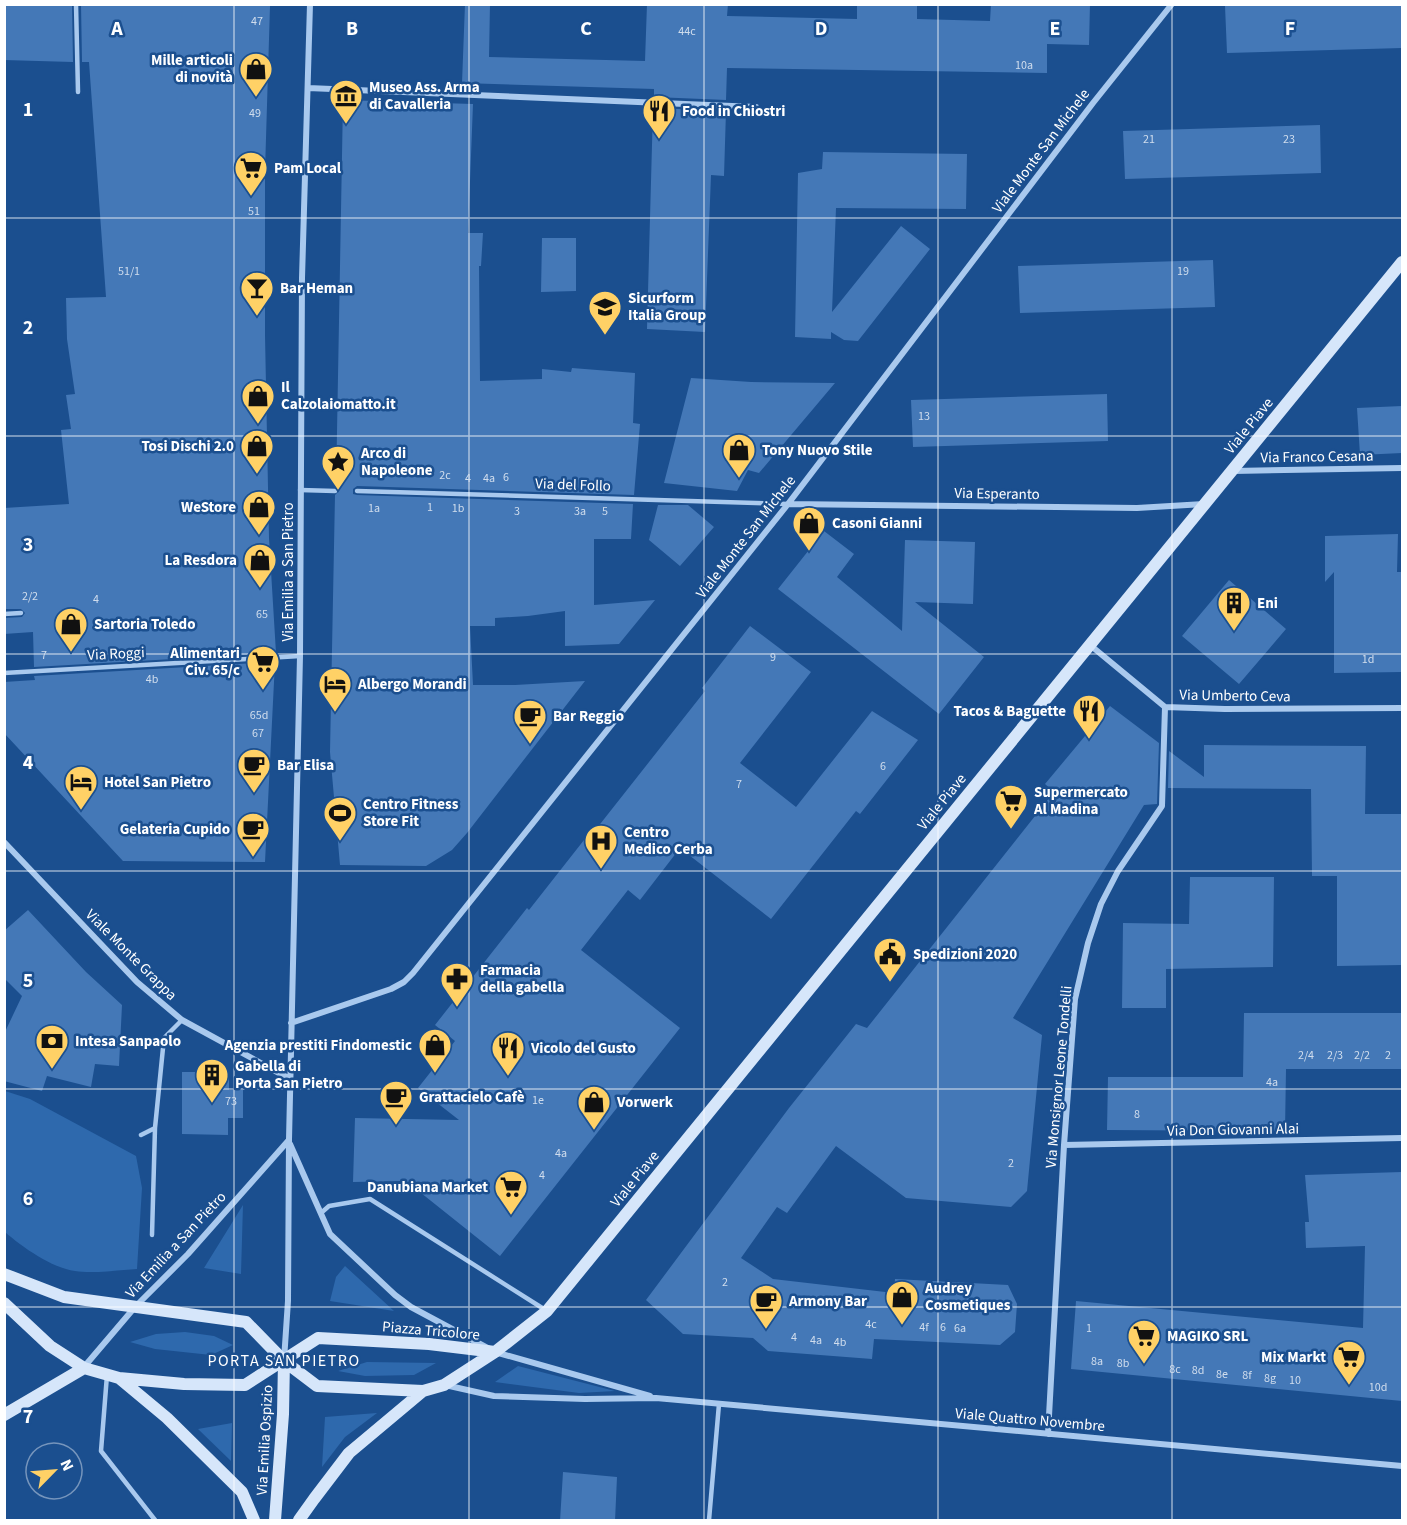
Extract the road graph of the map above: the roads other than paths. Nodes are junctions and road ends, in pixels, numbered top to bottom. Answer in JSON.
{"nodes":[{"id":1,"x":76,"y":4,"type":"edge"},
{"id":2,"x":310,"y":4,"type":"edge"},
{"id":3,"x":1172,"y":4,"type":"edge"},
{"id":4,"x":308,"y":88,"type":"junction"},
{"id":5,"x":78,"y":92,"type":"dead end"},
{"id":6,"x":756,"y":107,"type":"dead end"},
{"id":7,"x":1402,"y":262,"type":"edge"},
{"id":8,"x":1402,"y":468,"type":"edge"},
{"id":9,"x":1232,"y":471,"type":"junction"},
{"id":10,"x":300,"y":490,"type":"junction"},
{"id":11,"x":335,"y":491,"type":"dead end"},
{"id":12,"x":357,"y":491,"type":"dead end"},
{"id":13,"x":788,"y":504,"type":"junction"},
{"id":14,"x":1205,"y":504,"type":"junction"},
{"id":15,"x":21,"y":613,"type":"dead end"},
{"id":16,"x":4,"y":614,"type":"edge"},
{"id":17,"x":1090,"y":645,"type":"junction"},
{"id":18,"x":300,"y":656,"type":"junction"},
{"id":19,"x":4,"y":673,"type":"edge"},
{"id":20,"x":1165,"y":707,"type":"junction"},
{"id":21,"x":1402,"y":708,"type":"edge"},
{"id":22,"x":4,"y":842,"type":"edge"},
{"id":23,"x":182,"y":1020,"type":"junction"},
{"id":24,"x":291,"y":1023,"type":"junction"},
{"id":25,"x":290,"y":1079,"type":"junction"},
{"id":26,"x":155,"y":1128,"type":"junction"},
{"id":27,"x":141,"y":1135,"type":"dead end"},
{"id":28,"x":1402,"y":1138,"type":"edge"},
{"id":29,"x":288,"y":1140,"type":"junction"},
{"id":30,"x":1064,"y":1146,"type":"junction"},
{"id":31,"x":321,"y":1213,"type":"junction"},
{"id":32,"x":152,"y":1235,"type":"dead end"},
{"id":33,"x":4,"y":1274,"type":"edge"},
{"id":34,"x":4,"y":1303,"type":"edge"},
{"id":35,"x":135,"y":1307,"type":"junction"},
{"id":36,"x":547,"y":1311,"type":"junction"},
{"id":37,"x":495,"y":1352,"type":"junction"},
{"id":38,"x":284,"y":1361,"type":"junction"},
{"id":39,"x":84,"y":1368,"type":"junction"},
{"id":40,"x":113,"y":1377,"type":"junction"},
{"id":41,"x":444,"y":1385,"type":"junction"},
{"id":42,"x":423,"y":1391,"type":"junction"},
{"id":43,"x":656,"y":1398,"type":"junction"},
{"id":44,"x":719,"y":1404,"type":"junction"},
{"id":45,"x":4,"y":1415,"type":"edge"},
{"id":46,"x":1048,"y":1434,"type":"junction"},
{"id":47,"x":1402,"y":1466,"type":"edge"},
{"id":48,"x":155,"y":1521,"type":"edge"},
{"id":49,"x":254,"y":1521,"type":"edge"},
{"id":50,"x":275,"y":1521,"type":"edge"},
{"id":51,"x":299,"y":1521,"type":"edge"},
{"id":52,"x":709,"y":1521,"type":"edge"}],
"edges":[{"from":1,"to":5,"type":"lane"},
{"from":2,"to":4,"type":"street","name":"Via Emilia a San Pietro"},
{"from":3,"to":13,"type":"street","name":"Viale Monte San Michele"},
{"from":4,"to":6,"type":"street"},
{"from":4,"to":10,"type":"street","name":"Via Emilia a San Pietro"},
{"from":7,"to":9,"type":"main road","name":"Viale Piave"},
{"from":8,"to":9,"type":"street","name":"Via Franco Cesana"},
{"from":9,"to":14,"type":"main road","name":"Viale Piave"},
{"from":10,"to":11,"type":"lane"},
{"from":10,"to":18,"type":"street","name":"Via Emilia a San Pietro"},
{"from":12,"to":13,"type":"lane","name":"Via del Follo"},
{"from":13,"to":14,"type":"street","name":"Via Esperanto"},
{"from":13,"to":24,"type":"street","name":"Viale Monte San Michele"},
{"from":14,"to":17,"type":"main road","name":"Viale Piave"},
{"from":15,"to":16,"type":"lane"},
{"from":17,"to":20,"type":"street","name":"Via Umberto Ceva"},
{"from":17,"to":36,"type":"main road","name":"Viale Piave"},
{"from":18,"to":19,"type":"lane","name":"Via Roggi"},
{"from":18,"to":24,"type":"street","name":"Via Emilia a San Pietro"},
{"from":20,"to":21,"type":"street","name":"Via Umberto Ceva"},
{"from":20,"to":30,"type":"street","name":"Via Monsignor Leone Tondelli"},
{"from":22,"to":23,"type":"street","name":"Viale Monte Grappa"},
{"from":23,"to":25,"type":"street","name":"Viale Monte Grappa"},
{"from":23,"to":26,"type":"lane"},
{"from":24,"to":25,"type":"street","name":"Via Emilia a San Pietro"},
{"from":25,"to":29,"type":"street","name":"Via Emilia a San Pietro"},
{"from":26,"to":27,"type":"lane"},
{"from":26,"to":32,"type":"lane"},
{"from":28,"to":30,"type":"street","name":"Via Don Giovanni Alai"},
{"from":29,"to":31,"type":"street","name":"Via Emilia a San Pietro"},
{"from":29,"to":35,"type":"street","name":"Via Emilia a San Pietro"},
{"from":29,"to":38,"type":"street","name":"Via Emilia a San Pietro"},
{"from":30,"to":46,"type":"street","name":"Via Monsignor Leone Tondelli"},
{"from":31,"to":36,"type":"lane"},
{"from":31,"to":37,"type":"street","name":"Via Emilia a San Pietro"},
{"from":33,"to":35,"type":"main road","name":"Piazza Tricolore"},
{"from":34,"to":39,"type":"main road","name":"Piazza Tricolore"},
{"from":35,"to":38,"type":"main road","name":"Piazza Tricolore"},
{"from":35,"to":39,"type":"street","name":"Via Emilia a San Pietro"},
{"from":36,"to":37,"type":"main road","name":"Viale Piave"},
{"from":37,"to":38,"type":"main road","name":"Piazza Tricolore"},
{"from":37,"to":41,"type":"main road","name":"Piazza Tricolore"},
{"from":37,"to":43,"type":"street","name":"Viale Quattro Novembre"},
{"from":38,"to":40,"type":"main road","name":"Piazza Tricolore"},
{"from":38,"to":42,"type":"main road","name":"Piazza Tricolore"},
{"from":38,"to":50,"type":"main road","name":"Via Emilia Ospizio"},
{"from":39,"to":40,"type":"main road","name":"Piazza Tricolore"},
{"from":39,"to":45,"type":"main road"},
{"from":40,"to":48,"type":"lane"},
{"from":40,"to":49,"type":"main road","name":"Piazza Tricolore"},
{"from":41,"to":42,"type":"main road","name":"Piazza Tricolore"},
{"from":41,"to":43,"type":"street","name":"Viale Quattro Novembre"},
{"from":42,"to":51,"type":"main road"},
{"from":43,"to":44,"type":"street","name":"Viale Quattro Novembre"},
{"from":44,"to":46,"type":"street","name":"Viale Quattro Novembre"},
{"from":44,"to":52,"type":"lane"},
{"from":46,"to":47,"type":"street","name":"Viale Quattro Novembre"}]}
